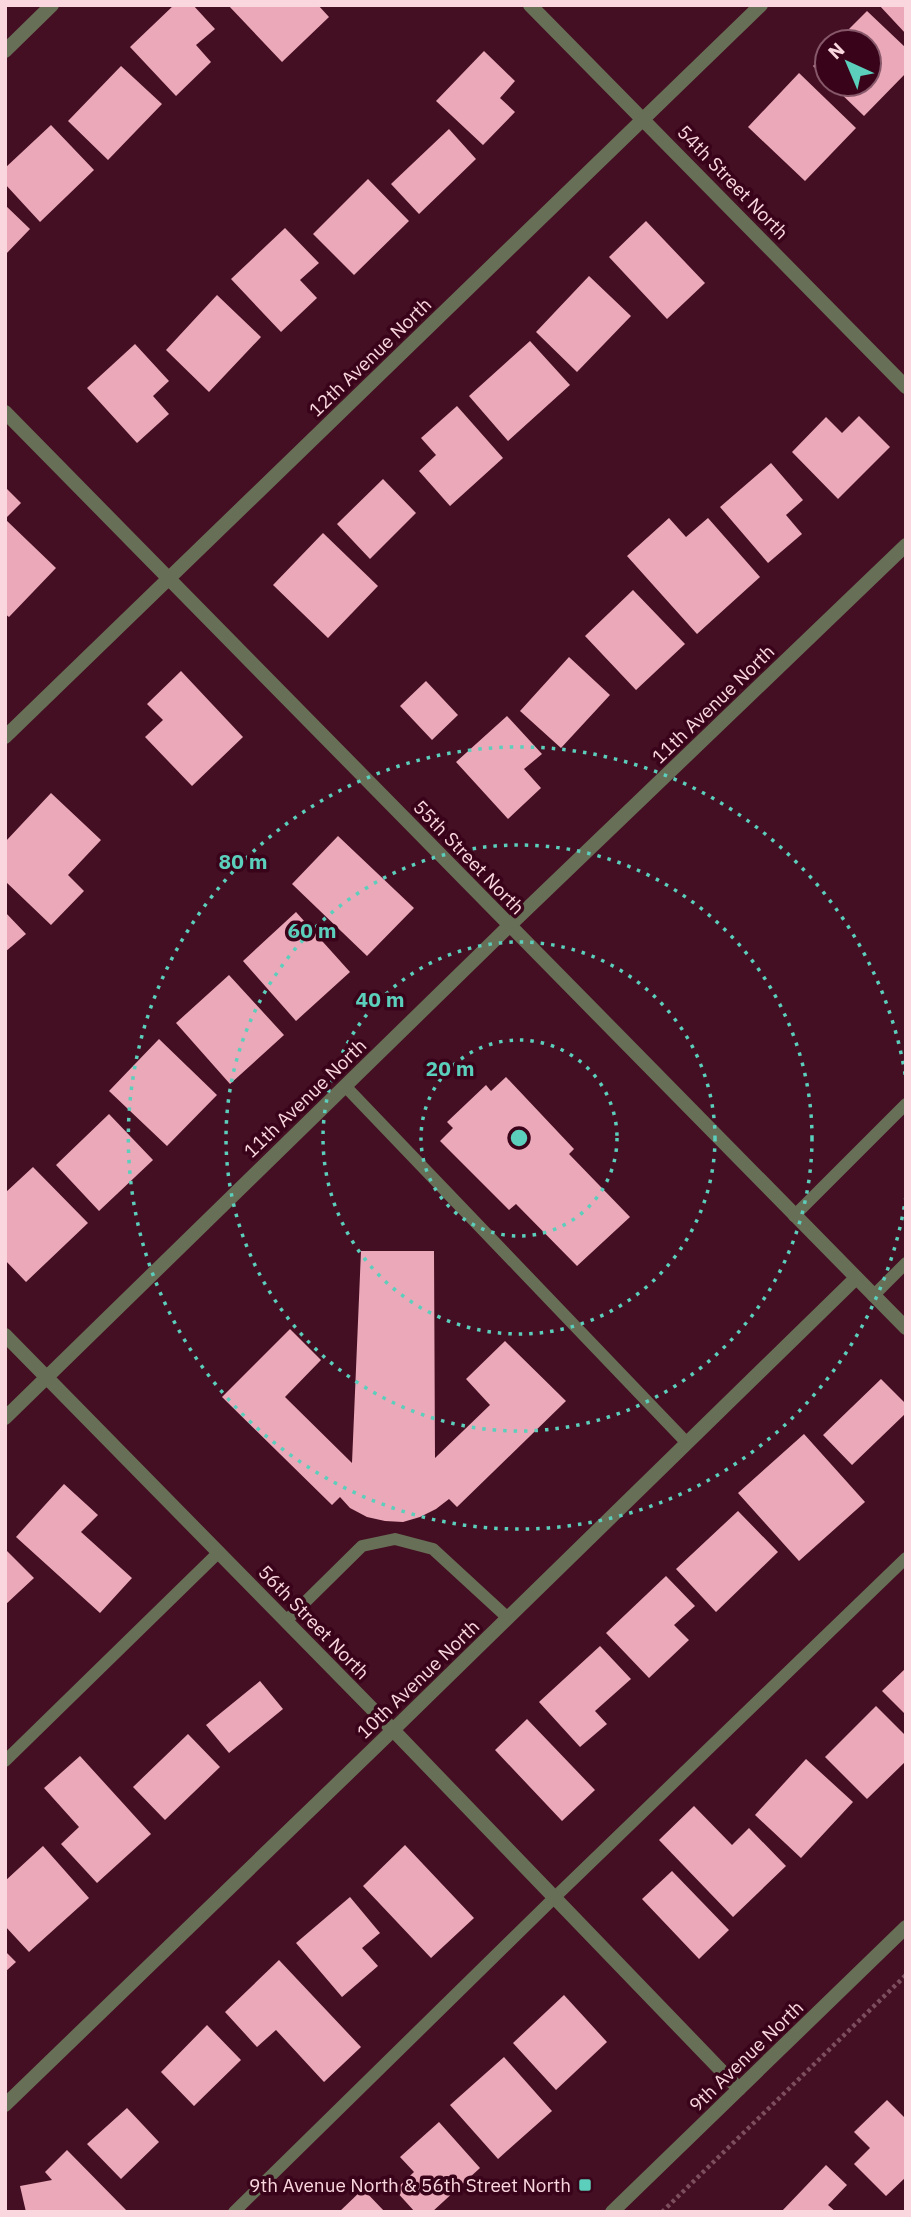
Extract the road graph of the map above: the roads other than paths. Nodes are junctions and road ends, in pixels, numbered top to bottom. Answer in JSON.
{"nodes":[{"id":1,"x":52,"y":5,"type":"edge"},
{"id":2,"x":530,"y":5,"type":"edge"},
{"id":3,"x":761,"y":5,"type":"edge"},
{"id":4,"x":5,"y":51,"type":"edge"},
{"id":5,"x":643,"y":117,"type":"junction"},
{"id":6,"x":906,"y":387,"type":"edge"},
{"id":7,"x":5,"y":412,"type":"edge"},
{"id":8,"x":906,"y":545,"type":"edge"},
{"id":9,"x":170,"y":580,"type":"junction"},
{"id":10,"x":5,"y":737,"type":"edge"},
{"id":11,"x":509,"y":926,"type":"junction"},
{"id":12,"x":345,"y":1086,"type":"junction"},
{"id":13,"x":906,"y":1104,"type":"edge"},
{"id":14,"x":794,"y":1216,"type":"junction"},
{"id":15,"x":906,"y":1263,"type":"edge"},
{"id":16,"x":855,"y":1279,"type":"junction"},
{"id":17,"x":873,"y":1296,"type":"junction"},
{"id":18,"x":906,"y":1328,"type":"edge"},
{"id":19,"x":5,"y":1335,"type":"edge"},
{"id":20,"x":48,"y":1377,"type":"junction"},
{"id":21,"x":5,"y":1418,"type":"edge"},
{"id":22,"x":687,"y":1443,"type":"junction"},
{"id":23,"x":219,"y":1552,"type":"junction"},
{"id":24,"x":906,"y":1558,"type":"edge"},
{"id":25,"x":508,"y":1618,"type":"junction"},
{"id":26,"x":286,"y":1621,"type":"junction"},
{"id":27,"x":393,"y":1730,"type":"junction"},
{"id":28,"x":5,"y":1761,"type":"edge"},
{"id":29,"x":554,"y":1898,"type":"junction"},
{"id":30,"x":906,"y":1927,"type":"edge"},
{"id":31,"x":739,"y":2089,"type":"junction"},
{"id":32,"x":5,"y":2105,"type":"edge"},
{"id":33,"x":234,"y":2212,"type":"edge"},
{"id":34,"x":612,"y":2212,"type":"edge"}],
"edges":[{"from":1,"to":4,"type":"street"},
{"from":2,"to":5,"type":"street","name":"54th Street North"},
{"from":3,"to":5,"type":"street","name":"12th Avenue North"},
{"from":5,"to":6,"type":"street","name":"54th Street North"},
{"from":5,"to":9,"type":"street","name":"12th Avenue North"},
{"from":7,"to":9,"type":"street","name":"55th Street North"},
{"from":8,"to":11,"type":"street","name":"11th Avenue North"},
{"from":9,"to":10,"type":"street","name":"12th Avenue North"},
{"from":9,"to":11,"type":"street","name":"55th Street North"},
{"from":11,"to":12,"type":"street","name":"11th Avenue North"},
{"from":11,"to":14,"type":"street","name":"55th Street North"},
{"from":12,"to":20,"type":"street","name":"11th Avenue North"},
{"from":12,"to":22,"type":"lane"},
{"from":13,"to":14,"type":"lane"},
{"from":14,"to":16,"type":"street","name":"55th Street North"},
{"from":15,"to":17,"type":"lane"},
{"from":16,"to":17,"type":"street","name":"55th Street North"},
{"from":16,"to":22,"type":"street","name":"10th Avenue North"},
{"from":17,"to":18,"type":"street","name":"55th Street North"},
{"from":19,"to":20,"type":"street","name":"56th Street North"},
{"from":20,"to":21,"type":"street","name":"11th Avenue North"},
{"from":20,"to":23,"type":"street","name":"56th Street North"},
{"from":22,"to":25,"type":"street","name":"10th Avenue North"},
{"from":23,"to":26,"type":"street","name":"56th Street North"},
{"from":23,"to":28,"type":"lane"},
{"from":24,"to":29,"type":"lane"},
{"from":25,"to":26,"type":"lane"},
{"from":25,"to":27,"type":"street","name":"10th Avenue North"},
{"from":26,"to":27,"type":"street","name":"56th Street North"},
{"from":27,"to":29,"type":"street","name":"56th Street North"},
{"from":27,"to":32,"type":"street","name":"10th Avenue North"},
{"from":29,"to":31,"type":"street","name":"56th Street North"},
{"from":29,"to":33,"type":"lane"},
{"from":30,"to":31,"type":"street","name":"9th Avenue North"},
{"from":31,"to":34,"type":"street","name":"9th Avenue North"}]}
